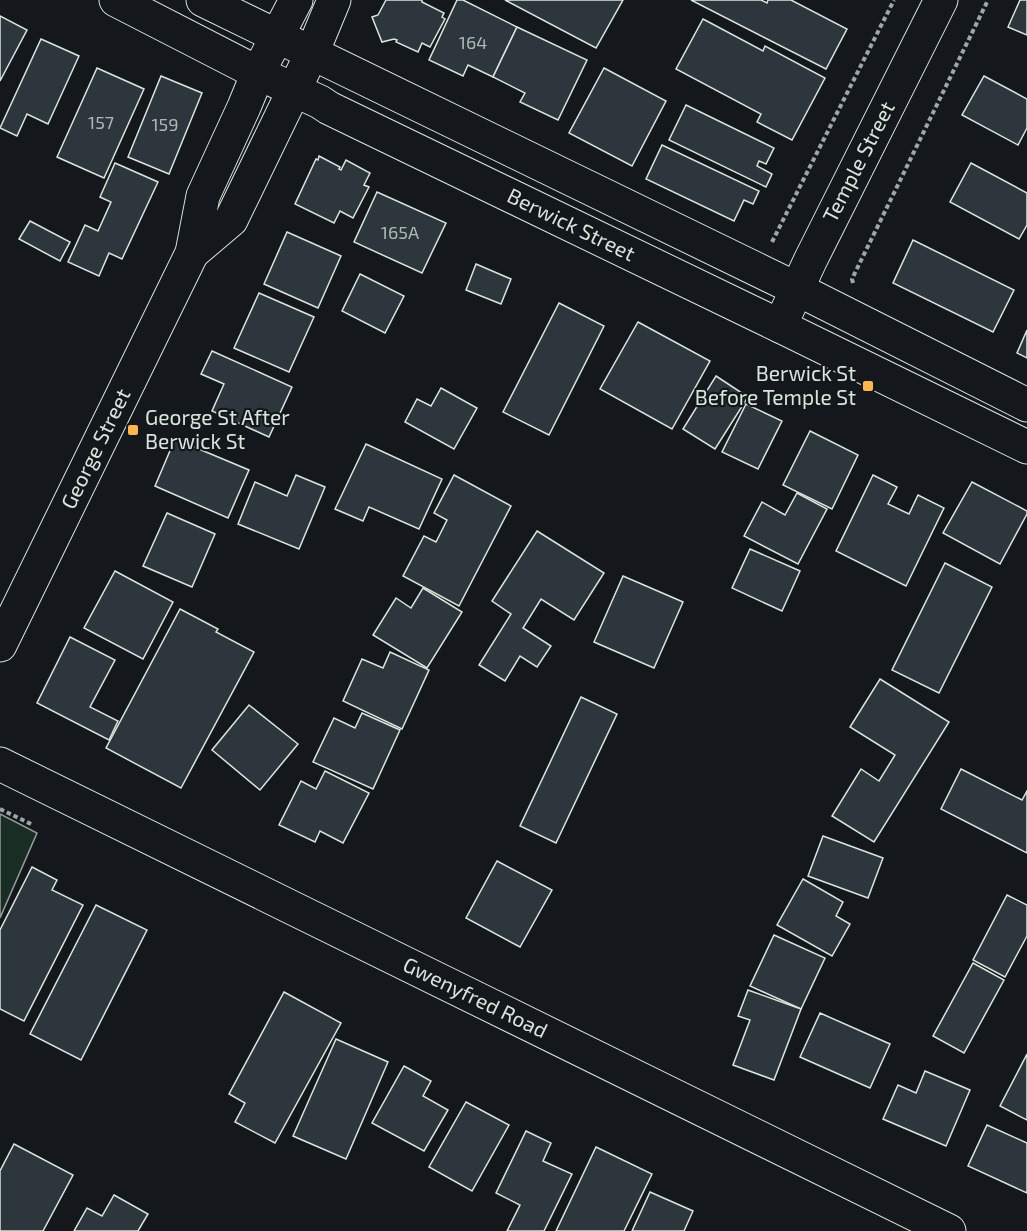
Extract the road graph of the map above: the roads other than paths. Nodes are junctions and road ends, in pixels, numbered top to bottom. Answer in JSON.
{"nodes":[{"id":1,"x":116,"y":0,"type":"edge"},
{"id":2,"x":203,"y":0,"type":"edge"},
{"id":3,"x":296,"y":0,"type":"edge"},
{"id":4,"x":334,"y":0,"type":"edge"},
{"id":5,"x":941,"y":0,"type":"edge"},
{"id":6,"x":277,"y":35,"type":"junction"},
{"id":7,"x":312,"y":53,"type":"junction"},
{"id":8,"x":258,"y":73,"type":"junction"},
{"id":9,"x":293,"y":90,"type":"junction"},
{"id":10,"x":192,"y":253,"type":"junction"},
{"id":11,"x":797,"y":288,"type":"junction"},
{"id":12,"x":780,"y":326,"type":"junction"},
{"id":13,"x":1027,"y":405,"type":"edge"},
{"id":14,"x":1027,"y":447,"type":"edge"},
{"id":15,"x":0,"y":645,"type":"edge"},
{"id":16,"x":0,"y":765,"type":"edge"},
{"id":17,"x":949,"y":1231,"type":"edge"}],
"edges":[{"from":1,"to":8,"type":"main road","name":"Berwick Street"},
{"from":2,"to":6,"type":"main road","name":"Berwick Street"},
{"from":3,"to":6,"type":"main road","name":"George Street"},
{"from":4,"to":7,"type":"main road","name":"George Street"},
{"from":5,"to":11,"type":"main road","name":"Temple Street"},
{"from":6,"to":7,"type":"main road","name":"Berwick Street"},
{"from":6,"to":8,"type":"main road","name":"George Street"},
{"from":7,"to":9,"type":"main road","name":"George Street"},
{"from":7,"to":11,"type":"main road","name":"Berwick Street"},
{"from":8,"to":9,"type":"main road","name":"Berwick Street"},
{"from":8,"to":10,"type":"main road","name":"George Street"},
{"from":9,"to":10,"type":"main road","name":"George Street"},
{"from":9,"to":12,"type":"main road","name":"Berwick Street"},
{"from":10,"to":15,"type":"main road","name":"George Street"},
{"from":11,"to":12,"type":"main road","name":"Temple Street"},
{"from":11,"to":13,"type":"main road","name":"Berwick Street"},
{"from":12,"to":14,"type":"main road","name":"Berwick Street"},
{"from":16,"to":17,"type":"main road","name":"Gwenyfred Road"}]}
